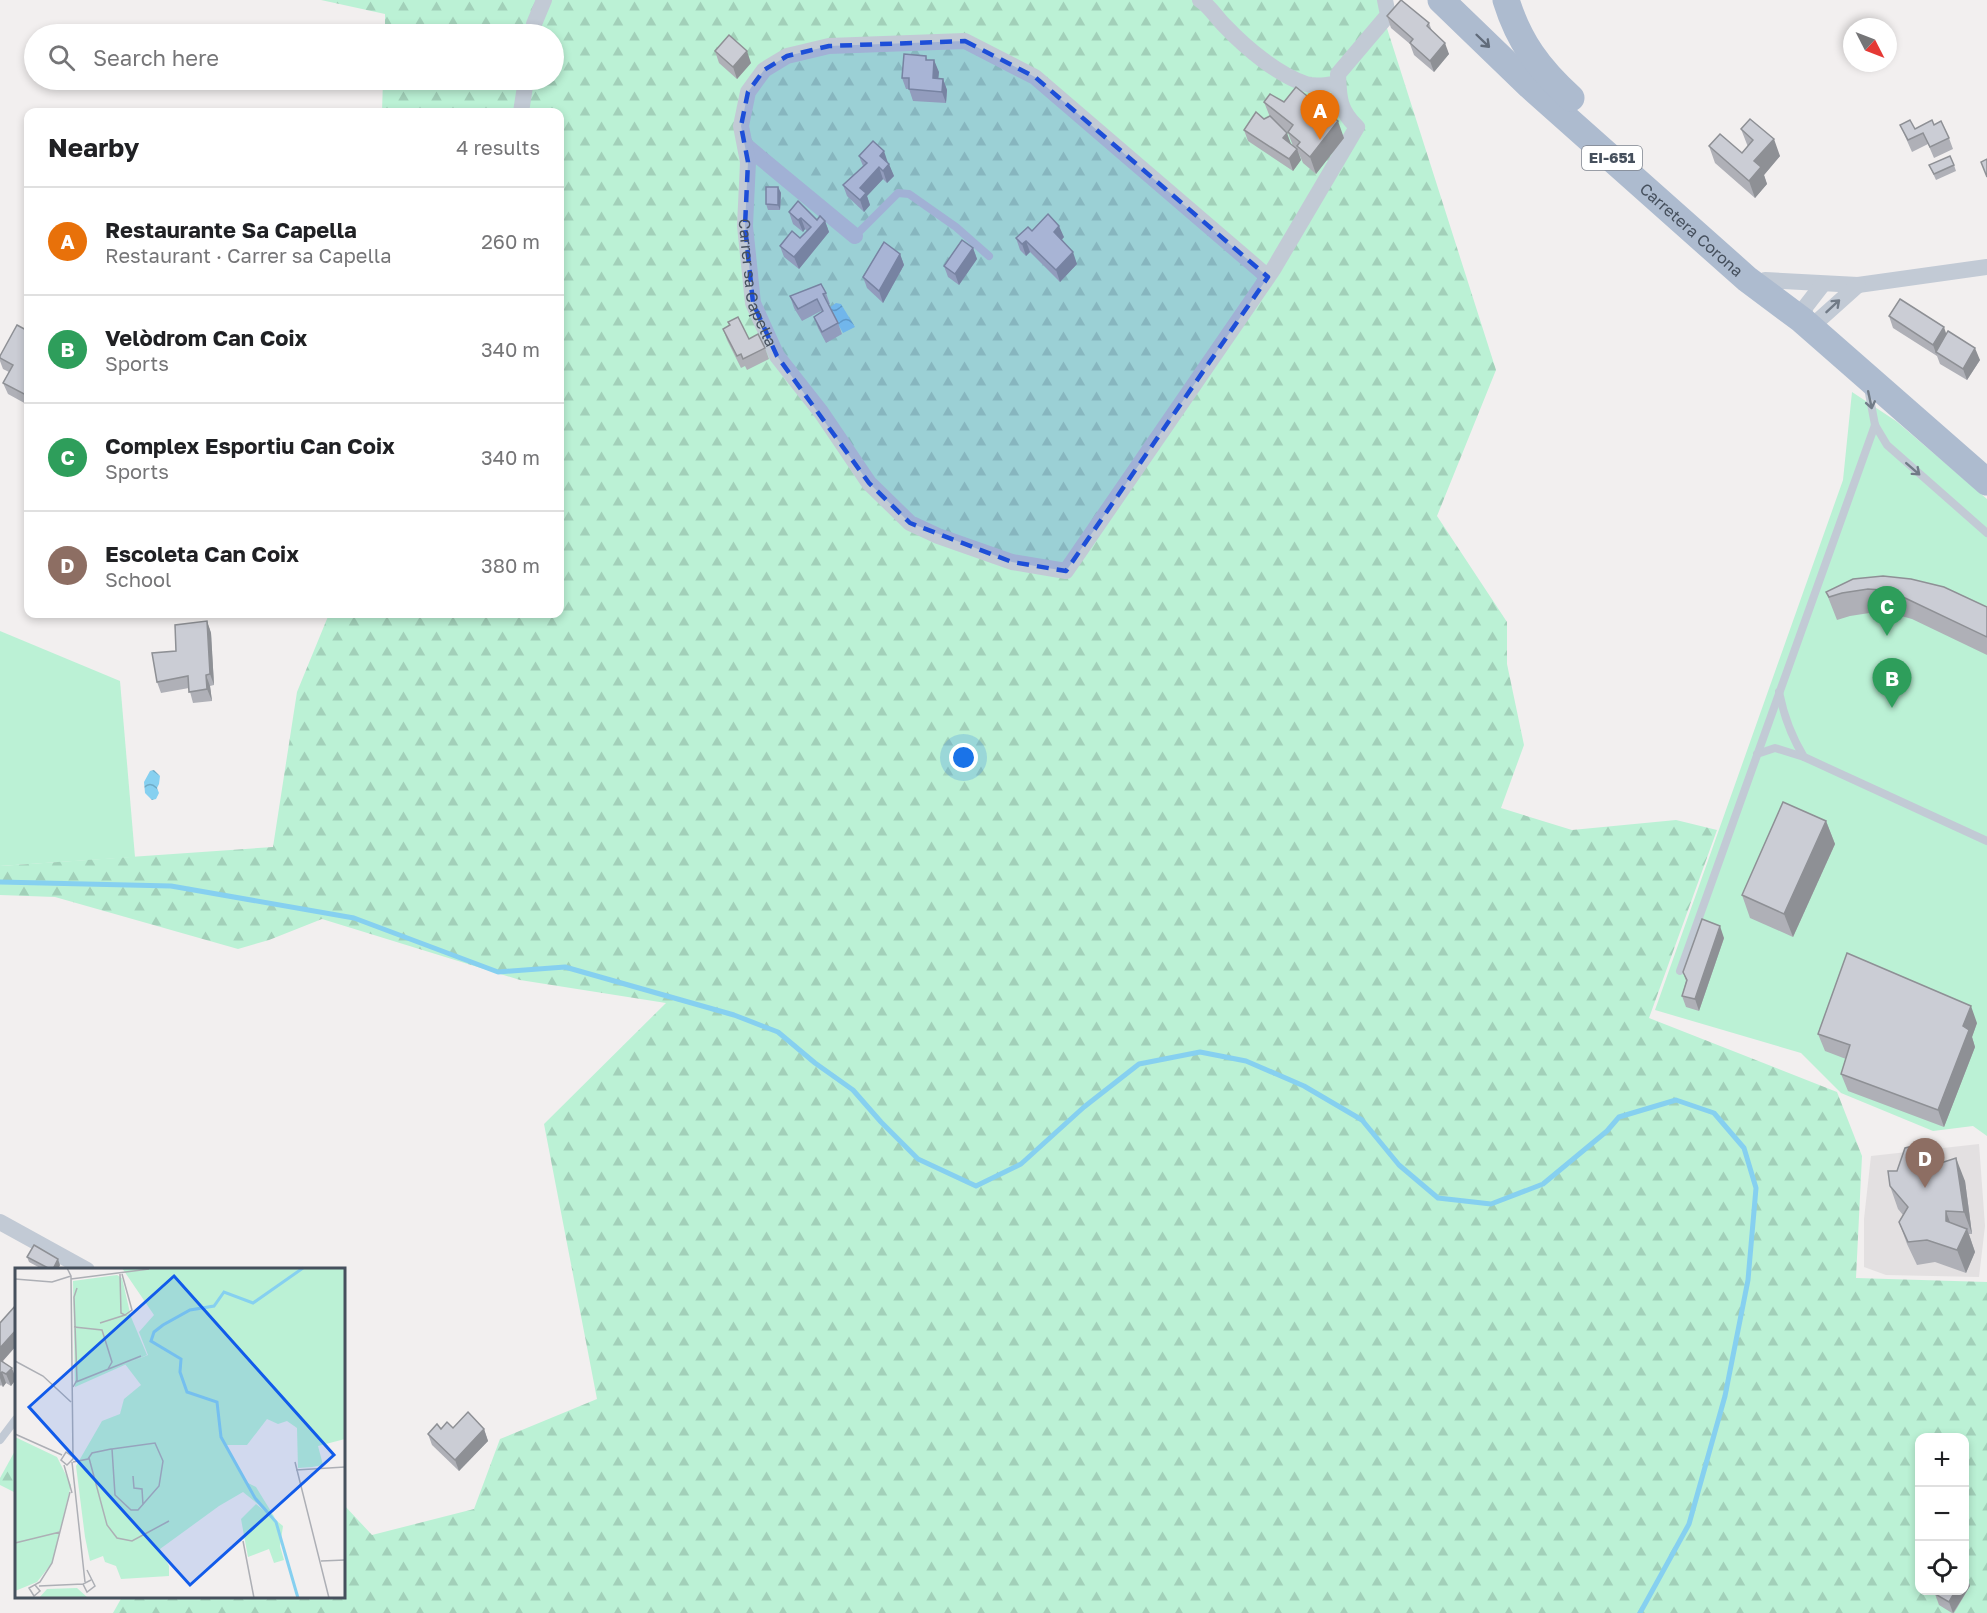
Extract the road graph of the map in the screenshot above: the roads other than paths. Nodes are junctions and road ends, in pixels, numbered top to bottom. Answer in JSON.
{"nodes":[{"id":1,"x":544,"y":0,"type":"edge"},
{"id":2,"x":1200,"y":0,"type":"edge"},
{"id":3,"x":1385,"y":0,"type":"edge"},
{"id":4,"x":1441,"y":0,"type":"edge"},
{"id":5,"x":1506,"y":0,"type":"edge"},
{"id":6,"x":534,"y":24,"type":"edge"},
{"id":7,"x":1338,"y":83,"type":"junction"},
{"id":8,"x":524,"y":90,"type":"edge"},
{"id":9,"x":522,"y":108,"type":"edge"},
{"id":10,"x":745,"y":146,"type":"junction"},
{"id":11,"x":855,"y":236,"type":"joint"},
{"id":12,"x":989,"y":256,"type":"dead end"},
{"id":13,"x":1987,"y":267,"type":"edge"},
{"id":14,"x":1268,"y":277,"type":"junction"},
{"id":15,"x":1765,"y":280,"type":"junction"},
{"id":16,"x":1823,"y":284,"type":"junction"},
{"id":17,"x":1858,"y":285,"type":"junction"},
{"id":18,"x":1800,"y":320,"type":"junction"},
{"id":19,"x":1865,"y":376,"type":"junction"},
{"id":20,"x":1875,"y":425,"type":"junction"},
{"id":21,"x":1987,"y":482,"type":"edge"},
{"id":22,"x":1987,"y":533,"type":"edge"},
{"id":23,"x":1779,"y":692,"type":"junction"},
{"id":24,"x":1757,"y":754,"type":"junction"},
{"id":25,"x":1804,"y":757,"type":"junction"},
{"id":26,"x":1987,"y":841,"type":"edge"},
{"id":27,"x":1680,"y":971,"type":"dead end"},
{"id":28,"x":0,"y":1222,"type":"edge"},
{"id":29,"x":85,"y":1268,"type":"edge"},
{"id":30,"x":15,"y":1420,"type":"edge"},
{"id":31,"x":0,"y":1440,"type":"edge"}],
"edges":[{"from":1,"to":6,"type":"street"},
{"from":2,"to":7,"type":"street"},
{"from":3,"to":7,"type":"street"},
{"from":4,"to":18,"type":"main road","name":"Carretera Corona","number":"EI-651","one_way":true},
{"from":5,"to":15,"type":"main road","name":"Carretera Corona","number":"EI-651"},
{"from":7,"to":14,"type":"street","name":"Carrer sa Capella"},
{"from":8,"to":9,"type":"street"},
{"from":10,"to":11,"type":"street"},
{"from":10,"to":14,"type":"street","name":"Carrer sa Capella"},
{"from":10,"to":14,"type":"street","name":"Carrer sa Capella"},
{"from":11,"to":12,"type":"lane"},
{"from":13,"to":17,"type":"street"},
{"from":15,"to":16,"type":"street"},
{"from":15,"to":18,"type":"main road","name":"Carretera Corona","number":"EI-651"},
{"from":16,"to":17,"type":"street"},
{"from":16,"to":18,"type":"street"},
{"from":18,"to":17,"type":"street","one_way":true},
{"from":18,"to":19,"type":"main road","name":"Carretera Corona","number":"EI-651"},
{"from":19,"to":20,"type":"lane","one_way":true},
{"from":19,"to":21,"type":"main road","name":"Carretera Corona","number":"EI-651"},
{"from":20,"to":22,"type":"lane","one_way":true},
{"from":20,"to":23,"type":"lane"},
{"from":23,"to":24,"type":"lane"},
{"from":23,"to":25,"type":"lane"},
{"from":24,"to":25,"type":"lane"},
{"from":24,"to":27,"type":"lane"},
{"from":25,"to":26,"type":"lane"},
{"from":28,"to":29,"type":"street"},
{"from":30,"to":31,"type":"lane"}]}
